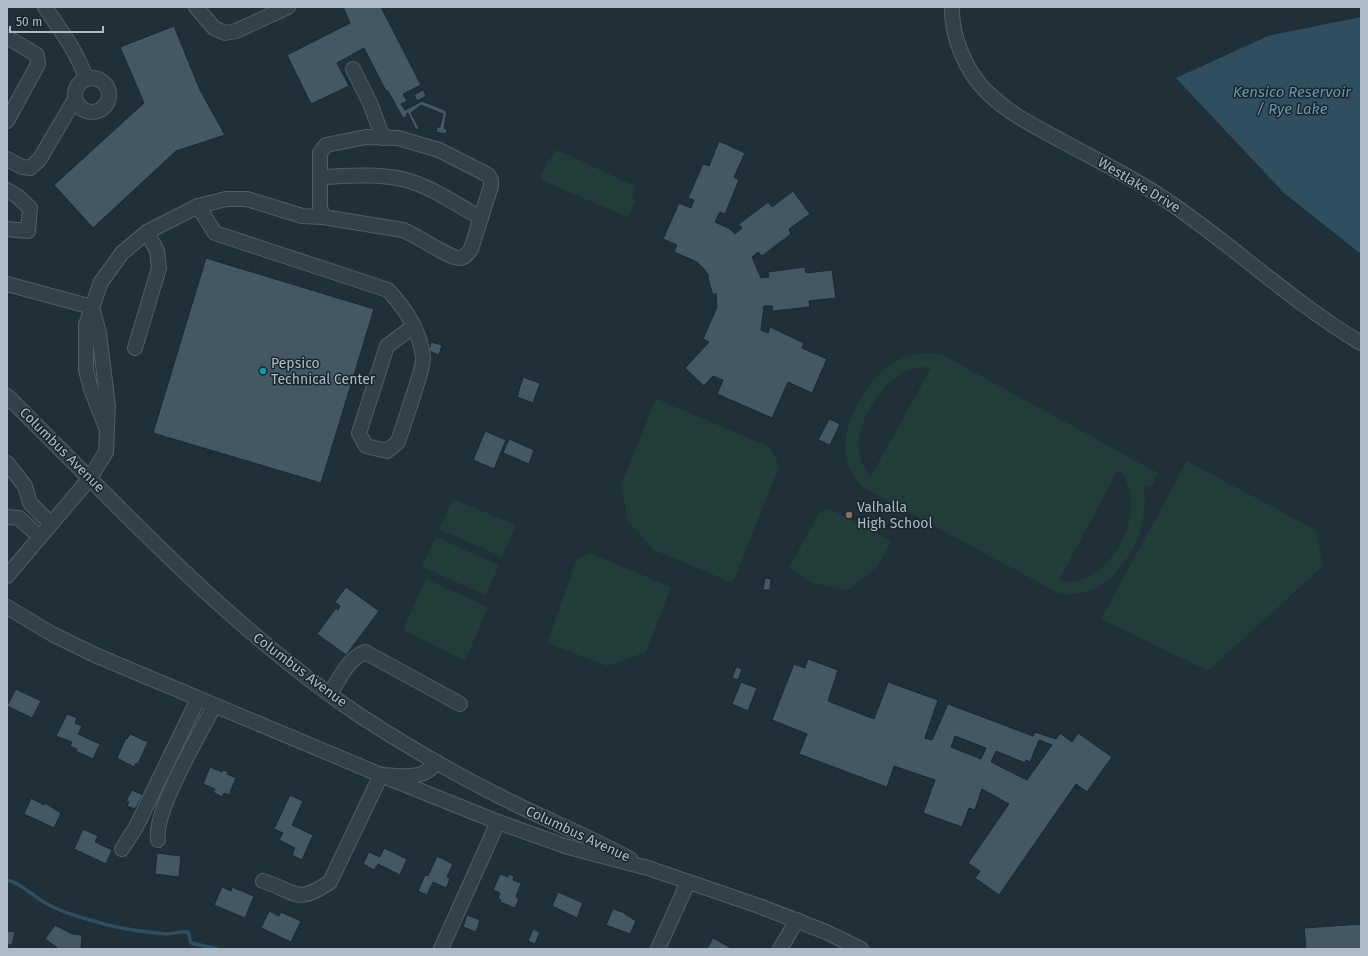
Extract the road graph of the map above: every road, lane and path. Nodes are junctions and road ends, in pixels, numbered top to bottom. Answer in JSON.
{"nodes":[{"id":1,"x":45,"y":7,"type":"edge"},
{"id":2,"x":196,"y":7,"type":"edge"},
{"id":3,"x":288,"y":7,"type":"edge"},
{"id":4,"x":952,"y":7,"type":"edge"},
{"id":5,"x":267,"y":11,"type":"edge"},
{"id":6,"x":8,"y":40,"type":"edge"},
{"id":7,"x":353,"y":69,"type":"dead end"},
{"id":8,"x":86,"y":79,"type":"junction"},
{"id":9,"x":75,"y":99,"type":"junction"},
{"id":10,"x":7,"y":121,"type":"edge"},
{"id":11,"x":383,"y":138,"type":"junction"},
{"id":12,"x":7,"y":159,"type":"edge"},
{"id":13,"x":320,"y":177,"type":"junction"},
{"id":14,"x":7,"y":190,"type":"edge"},
{"id":15,"x":198,"y":206,"type":"junction"},
{"id":16,"x":322,"y":217,"type":"junction"},
{"id":17,"x":481,"y":218,"type":"junction"},
{"id":18,"x":7,"y":229,"type":"edge"},
{"id":19,"x":147,"y":232,"type":"junction"},
{"id":20,"x":7,"y":284,"type":"edge"},
{"id":21,"x":92,"y":307,"type":"junction"},
{"id":22,"x":414,"y":326,"type":"junction"},
{"id":23,"x":1361,"y":342,"type":"edge"},
{"id":24,"x":135,"y":348,"type":"dead end"},
{"id":25,"x":7,"y":396,"type":"edge"},
{"id":26,"x":10,"y":471,"type":"edge"},
{"id":27,"x":90,"y":478,"type":"junction"},
{"id":28,"x":7,"y":516,"type":"edge"},
{"id":29,"x":51,"y":524,"type":"junction"},
{"id":30,"x":40,"y":537,"type":"junction"},
{"id":31,"x":7,"y":576,"type":"edge"},
{"id":32,"x":7,"y":607,"type":"edge"},
{"id":33,"x":330,"y":694,"type":"junction"},
{"id":34,"x":198,"y":699,"type":"junction"},
{"id":35,"x":460,"y":704,"type":"dead end"},
{"id":36,"x":214,"y":706,"type":"junction"},
{"id":37,"x":436,"y":762,"type":"junction"},
{"id":38,"x":381,"y":775,"type":"junction"},
{"id":39,"x":498,"y":822,"type":"junction"},
{"id":40,"x":158,"y":840,"type":"dead end"},
{"id":41,"x":122,"y":849,"type":"dead end"},
{"id":42,"x":648,"y":868,"type":"junction"},
{"id":43,"x":263,"y":881,"type":"dead end"},
{"id":44,"x":688,"y":882,"type":"junction"},
{"id":45,"x":797,"y":920,"type":"junction"},
{"id":46,"x":442,"y":949,"type":"edge"},
{"id":47,"x":658,"y":949,"type":"edge"},
{"id":48,"x":780,"y":949,"type":"edge"},
{"id":49,"x":861,"y":949,"type":"edge"}],
"edges":[{"from":1,"to":8,"type":"street"},
{"from":2,"to":5,"type":"street"},
{"from":3,"to":5,"type":"street"},
{"from":4,"to":23,"type":"street","name":"Westlake Drive"},
{"from":6,"to":10,"type":"street"},
{"from":7,"to":11,"type":"street"},
{"from":8,"to":9,"type":"street"},
{"from":8,"to":9,"type":"street"},
{"from":9,"to":12,"type":"street"},
{"from":11,"to":13,"type":"street"},
{"from":11,"to":17,"type":"street"},
{"from":13,"to":16,"type":"street"},
{"from":13,"to":17,"type":"street"},
{"from":14,"to":18,"type":"street"},
{"from":15,"to":16,"type":"street"},
{"from":15,"to":19,"type":"street"},
{"from":15,"to":22,"type":"street"},
{"from":16,"to":17,"type":"street"},
{"from":19,"to":21,"type":"street"},
{"from":19,"to":24,"type":"street"},
{"from":20,"to":21,"type":"street"},
{"from":21,"to":27,"type":"street"},
{"from":22,"to":22,"type":"street"},
{"from":25,"to":27,"type":"street","name":"Columbus Avenue"},
{"from":26,"to":29,"type":"street"},
{"from":27,"to":29,"type":"street"},
{"from":27,"to":33,"type":"street","name":"Columbus Avenue"},
{"from":28,"to":30,"type":"street"},
{"from":29,"to":30,"type":"street"},
{"from":30,"to":31,"type":"street"},
{"from":32,"to":34,"type":"street","name":"Columbus Avenue"},
{"from":33,"to":35,"type":"street"},
{"from":33,"to":37,"type":"street","name":"Columbus Avenue"},
{"from":34,"to":36,"type":"street","name":"Columbus Avenue"},
{"from":34,"to":41,"type":"street"},
{"from":36,"to":38,"type":"street","name":"Columbus Avenue"},
{"from":36,"to":40,"type":"street"},
{"from":37,"to":38,"type":"street"},
{"from":37,"to":42,"type":"street","name":"Columbus Avenue"},
{"from":38,"to":39,"type":"street","name":"Columbus Avenue"},
{"from":38,"to":43,"type":"street"},
{"from":39,"to":42,"type":"street","name":"Columbus Avenue"},
{"from":39,"to":46,"type":"street"},
{"from":42,"to":44,"type":"street","name":"Columbus Avenue"},
{"from":44,"to":45,"type":"street","name":"Columbus Avenue"},
{"from":44,"to":47,"type":"street"},
{"from":45,"to":48,"type":"street"},
{"from":45,"to":49,"type":"street","name":"Columbus Avenue"}]}
